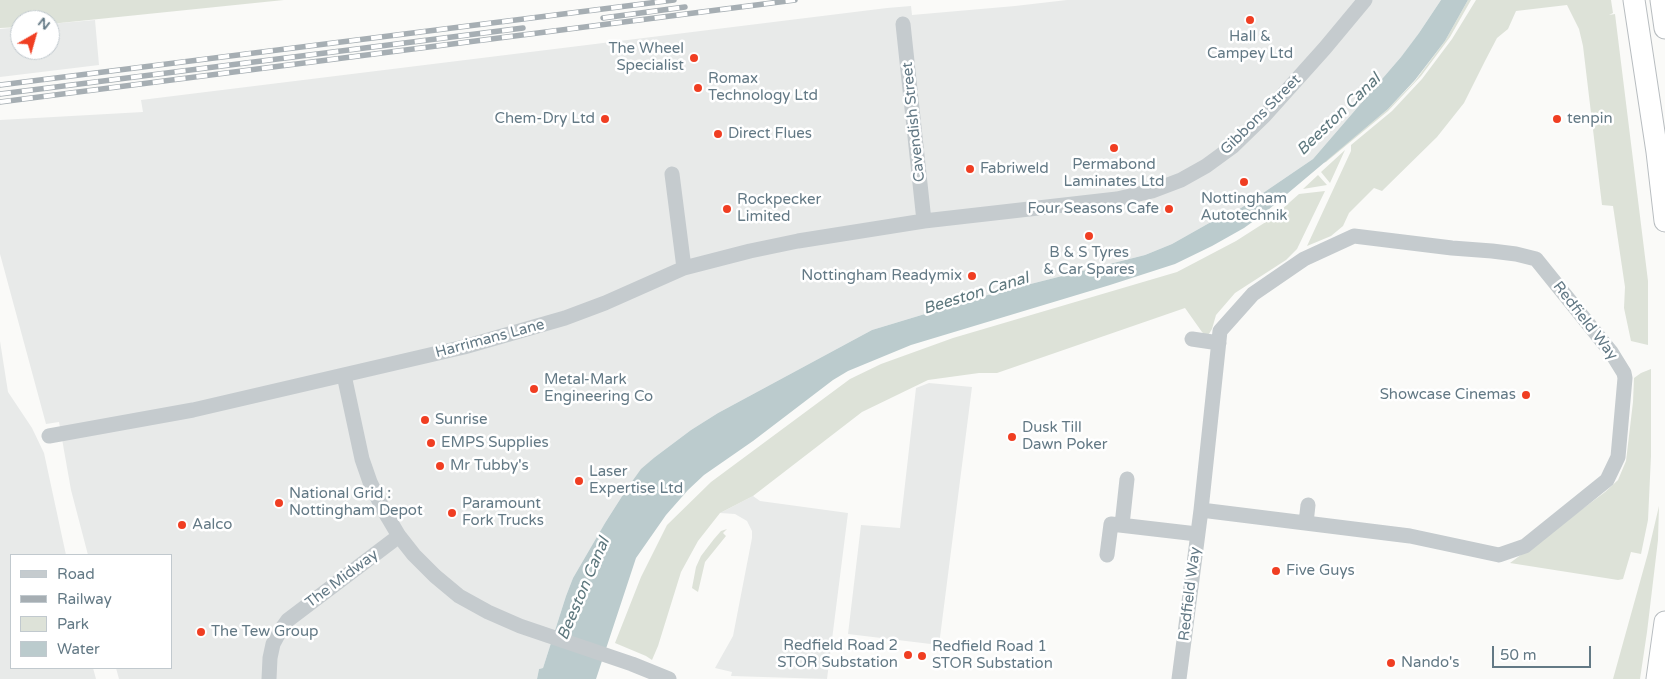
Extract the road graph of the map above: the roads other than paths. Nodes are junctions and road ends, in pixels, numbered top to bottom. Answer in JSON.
{"nodes":[{"id":1,"x":1365,"y":0,"type":"edge"},
{"id":2,"x":1634,"y":0,"type":"edge"},
{"id":3,"x":1661,"y":0,"type":"edge"},
{"id":4,"x":903,"y":24,"type":"dead end"},
{"id":5,"x":1665,"y":28,"type":"edge"},
{"id":6,"x":672,"y":174,"type":"dead end"},
{"id":7,"x":1665,"y":220,"type":"edge"},
{"id":8,"x":924,"y":221,"type":"junction"},
{"id":9,"x":684,"y":268,"type":"junction"},
{"id":10,"x":1192,"y":339,"type":"dead end"},
{"id":11,"x":1219,"y":343,"type":"junction"},
{"id":12,"x":344,"y":376,"type":"junction"},
{"id":13,"x":49,"y":436,"type":"dead end"},
{"id":14,"x":1127,"y":479,"type":"dead end"},
{"id":15,"x":1308,"y":505,"type":"dead end"},
{"id":16,"x":1200,"y":510,"type":"junction"},
{"id":17,"x":1306,"y":523,"type":"junction"},
{"id":18,"x":1122,"y":525,"type":"junction"},
{"id":19,"x":1198,"y":534,"type":"junction"},
{"id":20,"x":399,"y":536,"type":"junction"},
{"id":21,"x":1107,"y":554,"type":"dead end"},
{"id":22,"x":1664,"y":627,"type":"edge"},
{"id":23,"x":268,"y":679,"type":"edge"},
{"id":24,"x":668,"y":679,"type":"edge"},
{"id":25,"x":1179,"y":679,"type":"edge"},
{"id":26,"x":1651,"y":679,"type":"edge"},
{"id":27,"x":1657,"y":679,"type":"edge"}],
"edges":[{"from":1,"to":8,"type":"street","name":"Gibbons Street"},
{"from":2,"to":7,"type":"highway"},
{"from":3,"to":5,"type":"highway"},
{"from":4,"to":8,"type":"street","name":"Cavendish Street"},
{"from":6,"to":9,"type":"street"},
{"from":8,"to":9,"type":"street","name":"Harrimans Lane"},
{"from":9,"to":12,"type":"street","name":"Harrimans Lane"},
{"from":10,"to":11,"type":"street"},
{"from":11,"to":16,"type":"street","name":"Redfield Way"},
{"from":11,"to":17,"type":"street","name":"Redfield Way"},
{"from":12,"to":13,"type":"street","name":"Harrimans Lane"},
{"from":12,"to":20,"type":"street"},
{"from":14,"to":18,"type":"street"},
{"from":15,"to":17,"type":"street"},
{"from":16,"to":17,"type":"street","name":"Redfield Way"},
{"from":16,"to":19,"type":"street","name":"Redfield Way"},
{"from":18,"to":19,"type":"street"},
{"from":18,"to":21,"type":"street"},
{"from":19,"to":25,"type":"street","name":"Redfield Way"},
{"from":20,"to":23,"type":"street","name":"The Midway"},
{"from":20,"to":24,"type":"street"},
{"from":22,"to":26,"type":"highway"},
{"from":22,"to":27,"type":"highway"}]}
